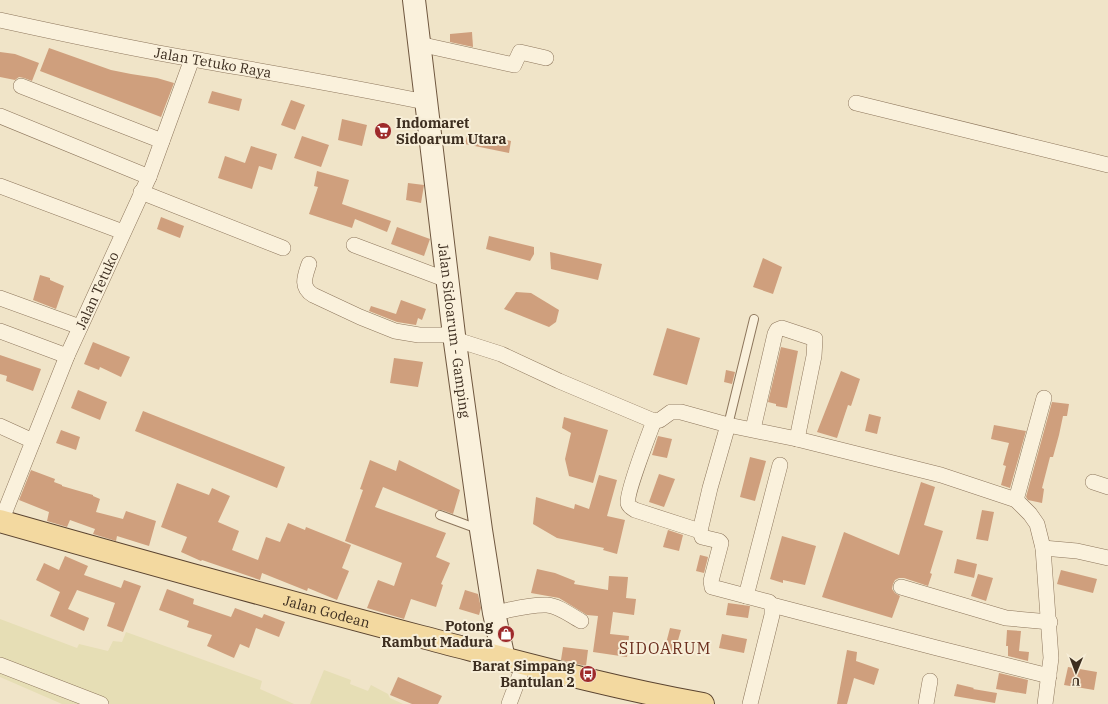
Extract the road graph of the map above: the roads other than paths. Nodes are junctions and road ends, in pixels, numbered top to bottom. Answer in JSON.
{"nodes":[{"id":1,"x":414,"y":0,"type":"edge"},
{"id":2,"x":0,"y":20,"type":"edge"},
{"id":3,"x":419,"y":44,"type":"junction"},
{"id":4,"x":546,"y":58,"type":"dead end"},
{"id":5,"x":192,"y":59,"type":"junction"},
{"id":6,"x":21,"y":86,"type":"dead end"},
{"id":7,"x":425,"y":102,"type":"junction"},
{"id":8,"x":856,"y":103,"type":"dead end"},
{"id":9,"x":0,"y":116,"type":"edge"},
{"id":10,"x":162,"y":141,"type":"junction"},
{"id":11,"x":1108,"y":165,"type":"edge"},
{"id":12,"x":148,"y":177,"type":"junction"},
{"id":13,"x":0,"y":186,"type":"edge"},
{"id":14,"x":141,"y":192,"type":"junction"},
{"id":15,"x":123,"y":232,"type":"junction"},
{"id":16,"x":354,"y":245,"type":"dead end"},
{"id":17,"x":283,"y":248,"type":"dead end"},
{"id":18,"x":309,"y":264,"type":"dead end"},
{"id":19,"x":447,"y":280,"type":"junction"},
{"id":20,"x":0,"y":298,"type":"edge"},
{"id":21,"x":754,"y":319,"type":"dead end"},
{"id":22,"x":80,"y":327,"type":"junction"},
{"id":23,"x":0,"y":331,"type":"edge"},
{"id":24,"x":454,"y":337,"type":"junction"},
{"id":25,"x":67,"y":356,"type":"junction"},
{"id":26,"x":1044,"y":398,"type":"dead end"},
{"id":27,"x":654,"y":421,"type":"junction"},
{"id":28,"x":728,"y":425,"type":"junction"},
{"id":29,"x":0,"y":426,"type":"edge"},
{"id":30,"x":753,"y":429,"type":"junction"},
{"id":31,"x":797,"y":439,"type":"junction"},
{"id":32,"x":33,"y":441,"type":"junction"},
{"id":33,"x":780,"y":465,"type":"dead end"},
{"id":34,"x":1093,"y":482,"type":"dead end"},
{"id":35,"x":1108,"y":486,"type":"edge"},
{"id":36,"x":1016,"y":500,"type":"junction"},
{"id":37,"x":440,"y":515,"type":"dead end"},
{"id":38,"x":0,"y":522,"type":"edge"},
{"id":39,"x":481,"y":530,"type":"junction"},
{"id":40,"x":700,"y":531,"type":"junction"},
{"id":41,"x":1043,"y":548,"type":"junction"},
{"id":42,"x":1108,"y":558,"type":"edge"},
{"id":43,"x":901,"y":587,"type":"dead end"},
{"id":44,"x":746,"y":596,"type":"junction"},
{"id":45,"x":772,"y":605,"type":"junction"},
{"id":46,"x":494,"y":613,"type":"junction"},
{"id":47,"x":581,"y":621,"type":"dead end"},
{"id":48,"x":1050,"y":622,"type":"junction"},
{"id":49,"x":514,"y":661,"type":"junction"},
{"id":50,"x":0,"y":665,"type":"edge"},
{"id":51,"x":1049,"y":676,"type":"junction"},
{"id":52,"x":930,"y":682,"type":"dead end"},
{"id":53,"x":668,"y":701,"type":"edge"},
{"id":54,"x":1049,"y":703,"type":"edge"},
{"id":55,"x":101,"y":704,"type":"edge"},
{"id":56,"x":509,"y":704,"type":"edge"},
{"id":57,"x":703,"y":704,"type":"edge"},
{"id":58,"x":750,"y":704,"type":"edge"},
{"id":59,"x":926,"y":704,"type":"edge"}],
"edges":[{"from":1,"to":3,"type":"main road","name":"Jalan Sidoarum - Gamping"},
{"from":2,"to":5,"type":"street","name":"Jalan Tetuko Raya"},
{"from":3,"to":4,"type":"street"},
{"from":3,"to":7,"type":"main road","name":"Jalan Sidoarum - Gamping"},
{"from":5,"to":7,"type":"street","name":"Jalan Tetuko Raya"},
{"from":5,"to":10,"type":"street","name":"Jalan Tetuko"},
{"from":6,"to":10,"type":"street"},
{"from":7,"to":19,"type":"main road","name":"Jalan Sidoarum - Gamping"},
{"from":8,"to":11,"type":"street"},
{"from":9,"to":12,"type":"street"},
{"from":10,"to":12,"type":"street","name":"Jalan Tetuko"},
{"from":12,"to":14,"type":"street","name":"Jalan Tetuko"},
{"from":13,"to":15,"type":"street"},
{"from":14,"to":15,"type":"street","name":"Jalan Tetuko"},
{"from":14,"to":17,"type":"street"},
{"from":15,"to":22,"type":"street","name":"Jalan Tetuko"},
{"from":16,"to":19,"type":"street"},
{"from":18,"to":24,"type":"street"},
{"from":19,"to":24,"type":"main road","name":"Jalan Sidoarum - Gamping"},
{"from":20,"to":22,"type":"street"},
{"from":21,"to":28,"type":"lane"},
{"from":22,"to":25,"type":"street","name":"Jalan Tetuko"},
{"from":23,"to":25,"type":"street"},
{"from":24,"to":27,"type":"street"},
{"from":24,"to":39,"type":"main road","name":"Jalan Sidoarum - Gamping"},
{"from":25,"to":32,"type":"street","name":"Jalan Tetuko"},
{"from":26,"to":36,"type":"street"},
{"from":27,"to":28,"type":"street"},
{"from":27,"to":40,"type":"street"},
{"from":28,"to":30,"type":"street"},
{"from":28,"to":40,"type":"street"},
{"from":29,"to":32,"type":"street"},
{"from":30,"to":31,"type":"street"},
{"from":30,"to":31,"type":"street"},
{"from":31,"to":36,"type":"street"},
{"from":32,"to":38,"type":"street","name":"Jalan Tetuko"},
{"from":33,"to":44,"type":"street"},
{"from":34,"to":35,"type":"street"},
{"from":36,"to":41,"type":"street"},
{"from":37,"to":39,"type":"lane"},
{"from":38,"to":49,"type":"main road","name":"Jalan Godean"},
{"from":39,"to":46,"type":"main road","name":"Jalan Sidoarum - Gamping"},
{"from":40,"to":44,"type":"street"},
{"from":41,"to":42,"type":"street"},
{"from":41,"to":48,"type":"street"},
{"from":43,"to":48,"type":"street"},
{"from":44,"to":45,"type":"street"},
{"from":45,"to":51,"type":"street"},
{"from":45,"to":58,"type":"street"},
{"from":46,"to":47,"type":"street"},
{"from":46,"to":49,"type":"main road","name":"Jalan Sidoarum - Gamping"},
{"from":48,"to":51,"type":"street"},
{"from":49,"to":53,"type":"main road","name":"Jalan Godean"},
{"from":49,"to":56,"type":"street"},
{"from":50,"to":55,"type":"street"},
{"from":51,"to":54,"type":"street"},
{"from":52,"to":59,"type":"street"},
{"from":53,"to":57,"type":"main road","name":"Jalan Godean"}]}
